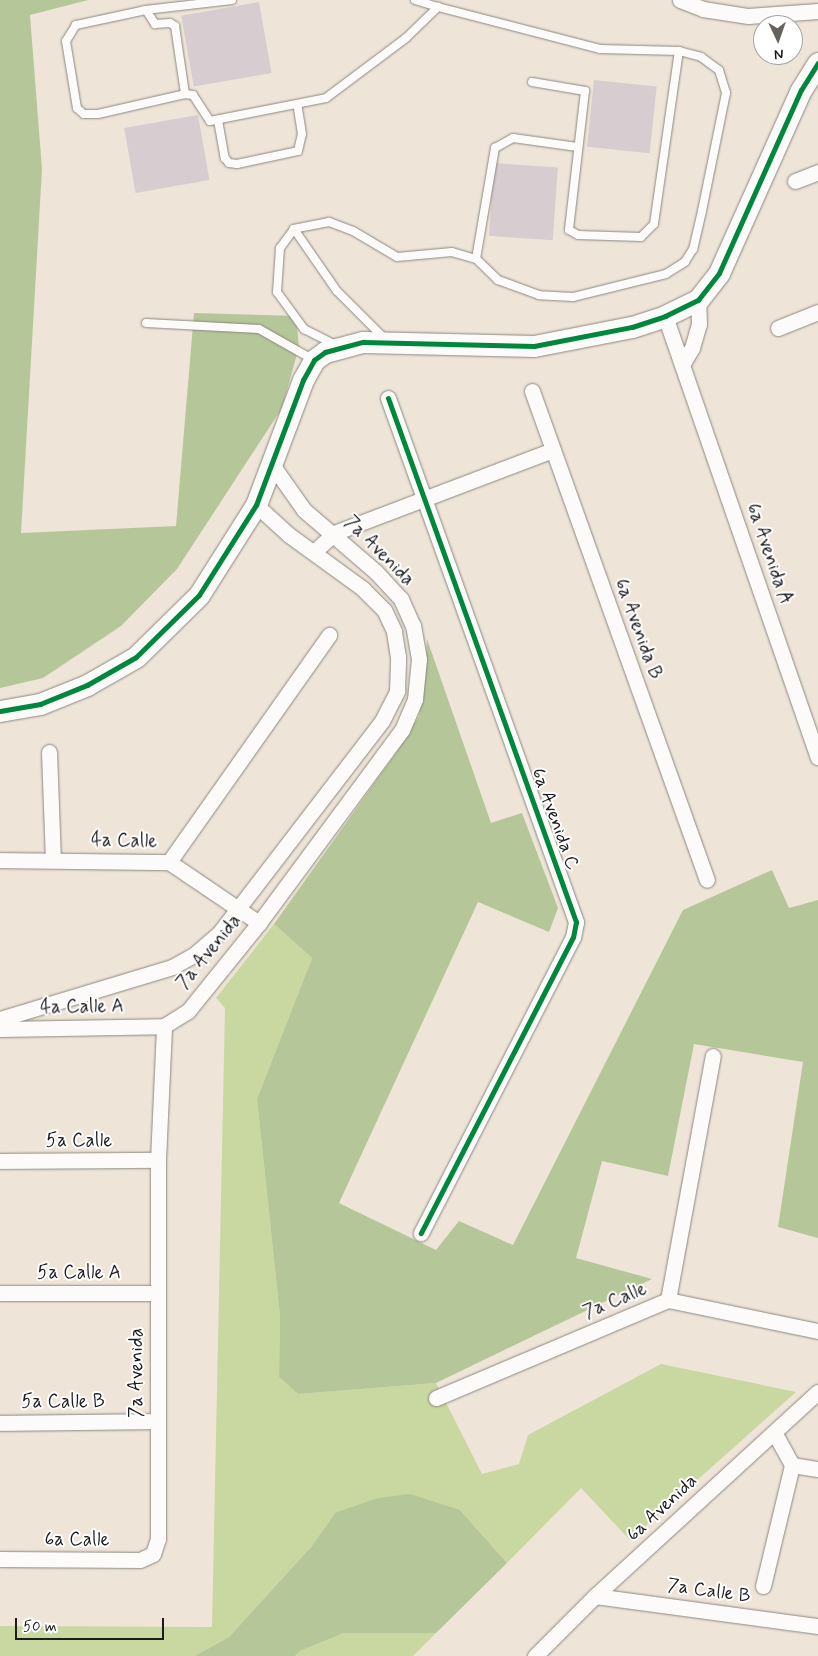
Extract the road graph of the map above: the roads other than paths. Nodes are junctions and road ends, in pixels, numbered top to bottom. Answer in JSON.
{"nodes":[{"id":1,"x":232,"y":0,"type":"edge"},
{"id":2,"x":415,"y":0,"type":"edge"},
{"id":3,"x":680,"y":0,"type":"edge"},
{"id":4,"x":438,"y":7,"type":"junction"},
{"id":5,"x":146,"y":10,"type":"junction"},
{"id":6,"x":818,"y":12,"type":"edge"},
{"id":7,"x":679,"y":51,"type":"junction"},
{"id":8,"x":818,"y":63,"type":"edge"},
{"id":9,"x":532,"y":82,"type":"dead end"},
{"id":10,"x":184,"y":94,"type":"junction"},
{"id":11,"x":297,"y":104,"type":"junction"},
{"id":12,"x":218,"y":120,"type":"junction"},
{"id":13,"x":577,"y":147,"type":"junction"},
{"id":14,"x":818,"y":172,"type":"edge"},
{"id":15,"x":795,"y":181,"type":"dead end"},
{"id":16,"x":294,"y":229,"type":"junction"},
{"id":17,"x":476,"y":259,"type":"junction"},
{"id":18,"x":698,"y":300,"type":"junction"},
{"id":19,"x":818,"y":312,"type":"edge"},
{"id":20,"x":665,"y":316,"type":"junction"},
{"id":21,"x":146,"y":323,"type":"dead end"},
{"id":22,"x":778,"y":328,"type":"dead end"},
{"id":23,"x":387,"y":341,"type":"junction"},
{"id":24,"x":337,"y":346,"type":"junction"},
{"id":25,"x":314,"y":360,"type":"junction"},
{"id":26,"x":682,"y":365,"type":"junction"},
{"id":27,"x":532,"y":391,"type":"dead end"},
{"id":28,"x":388,"y":398,"type":"dead end"},
{"id":29,"x":553,"y":450,"type":"junction"},
{"id":30,"x":273,"y":466,"type":"junction"},
{"id":31,"x":423,"y":498,"type":"junction"},
{"id":32,"x":256,"y":506,"type":"junction"},
{"id":33,"x":334,"y":533,"type":"junction"},
{"id":34,"x":315,"y":551,"type":"junction"},
{"id":35,"x":329,"y":635,"type":"dead end"},
{"id":36,"x":0,"y":711,"type":"edge"},
{"id":37,"x":49,"y":752,"type":"dead end"},
{"id":38,"x":818,"y":756,"type":"edge"},
{"id":39,"x":331,"y":789,"type":"junction"},
{"id":40,"x":349,"y":802,"type":"junction"},
{"id":41,"x":0,"y":860,"type":"edge"},
{"id":42,"x":53,"y":860,"type":"junction"},
{"id":43,"x":169,"y":862,"type":"junction"},
{"id":44,"x":707,"y":880,"type":"dead end"},
{"id":45,"x":239,"y":907,"type":"junction"},
{"id":46,"x":259,"y":922,"type":"junction"},
{"id":47,"x":0,"y":1019,"type":"edge"},
{"id":48,"x":164,"y":1026,"type":"junction"},
{"id":49,"x":0,"y":1029,"type":"edge"},
{"id":50,"x":713,"y":1056,"type":"dead end"},
{"id":51,"x":158,"y":1160,"type":"junction"},
{"id":52,"x":0,"y":1161,"type":"edge"},
{"id":53,"x":421,"y":1233,"type":"dead end"},
{"id":54,"x":0,"y":1293,"type":"edge"},
{"id":55,"x":157,"y":1293,"type":"junction"},
{"id":56,"x":668,"y":1300,"type":"junction"},
{"id":57,"x":818,"y":1331,"type":"edge"},
{"id":58,"x":818,"y":1392,"type":"edge"},
{"id":59,"x":436,"y":1398,"type":"dead end"},
{"id":60,"x":0,"y":1422,"type":"edge"},
{"id":61,"x":157,"y":1422,"type":"junction"},
{"id":62,"x":775,"y":1434,"type":"junction"},
{"id":63,"x":792,"y":1465,"type":"junction"},
{"id":64,"x":818,"y":1469,"type":"edge"},
{"id":65,"x":153,"y":1554,"type":"joint"},
{"id":66,"x":0,"y":1559,"type":"edge"},
{"id":67,"x":763,"y":1586,"type":"dead end"},
{"id":68,"x":595,"y":1596,"type":"junction"},
{"id":69,"x":818,"y":1626,"type":"edge"},
{"id":70,"x":535,"y":1656,"type":"edge"}],
"edges":[{"from":1,"to":5,"type":"lane"},
{"from":2,"to":4,"type":"lane"},
{"from":3,"to":6,"type":"street"},
{"from":4,"to":7,"type":"lane"},
{"from":4,"to":11,"type":"lane"},
{"from":5,"to":10,"type":"lane"},
{"from":5,"to":10,"type":"lane"},
{"from":7,"to":13,"type":"lane"},
{"from":7,"to":17,"type":"lane"},
{"from":8,"to":18,"type":"street"},
{"from":9,"to":13,"type":"lane"},
{"from":10,"to":12,"type":"lane"},
{"from":11,"to":12,"type":"lane"},
{"from":11,"to":12,"type":"lane"},
{"from":13,"to":17,"type":"lane"},
{"from":14,"to":15,"type":"street"},
{"from":16,"to":17,"type":"lane"},
{"from":16,"to":23,"type":"lane"},
{"from":16,"to":24,"type":"lane"},
{"from":18,"to":20,"type":"street"},
{"from":18,"to":26,"type":"street"},
{"from":19,"to":22,"type":"street"},
{"from":20,"to":23,"type":"street"},
{"from":20,"to":26,"type":"street","name":"6a Avenida A"},
{"from":21,"to":25,"type":"lane"},
{"from":23,"to":24,"type":"street"},
{"from":24,"to":25,"type":"street"},
{"from":25,"to":30,"type":"street"},
{"from":26,"to":38,"type":"street","name":"6a Avenida A"},
{"from":27,"to":29,"type":"street","name":"6a Avenida B"},
{"from":28,"to":31,"type":"street","name":"6a Avenida C"},
{"from":29,"to":31,"type":"street"},
{"from":29,"to":44,"type":"street","name":"6a Avenida B"},
{"from":30,"to":32,"type":"street"},
{"from":30,"to":33,"type":"street","name":"7a Avenida"},
{"from":31,"to":33,"type":"street"},
{"from":31,"to":53,"type":"street","name":"6a Avenida C"},
{"from":32,"to":34,"type":"street","name":"7a Avenida"},
{"from":32,"to":36,"type":"street"},
{"from":33,"to":34,"type":"street"},
{"from":33,"to":40,"type":"street","name":"7a Avenida"},
{"from":34,"to":39,"type":"street","name":"7a Avenida"},
{"from":35,"to":43,"type":"street"},
{"from":37,"to":42,"type":"street"},
{"from":39,"to":40,"type":"street"},
{"from":39,"to":45,"type":"street","name":"7a Avenida"},
{"from":40,"to":46,"type":"street","name":"7a Avenida"},
{"from":41,"to":42,"type":"street","name":"4a Calle"},
{"from":42,"to":43,"type":"street","name":"4a Calle"},
{"from":43,"to":45,"type":"street","name":"4a Calle"},
{"from":45,"to":46,"type":"street","name":"4a Calle"},
{"from":45,"to":47,"type":"street","name":"7a Avenida"},
{"from":46,"to":48,"type":"street","name":"7a Avenida"},
{"from":48,"to":49,"type":"street","name":"4a Calle A"},
{"from":48,"to":51,"type":"street","name":"7a Avenida"},
{"from":50,"to":56,"type":"street"},
{"from":51,"to":52,"type":"street","name":"5a Calle"},
{"from":51,"to":55,"type":"street","name":"7a Avenida"},
{"from":54,"to":55,"type":"street","name":"5a Calle A"},
{"from":55,"to":61,"type":"street","name":"7a Avenida"},
{"from":56,"to":57,"type":"street","name":"7a Calle"},
{"from":56,"to":59,"type":"street","name":"7a Calle"},
{"from":58,"to":62,"type":"street","name":"6a Avenida"},
{"from":60,"to":61,"type":"street","name":"5a Calle B"},
{"from":61,"to":65,"type":"street","name":"7a Avenida"},
{"from":62,"to":63,"type":"street"},
{"from":62,"to":68,"type":"street","name":"6a Avenida"},
{"from":63,"to":64,"type":"street"},
{"from":63,"to":67,"type":"street"},
{"from":65,"to":66,"type":"street","name":"6a Calle"},
{"from":68,"to":69,"type":"street","name":"7a Calle B"},
{"from":68,"to":70,"type":"street","name":"6a Avenida"}]}
